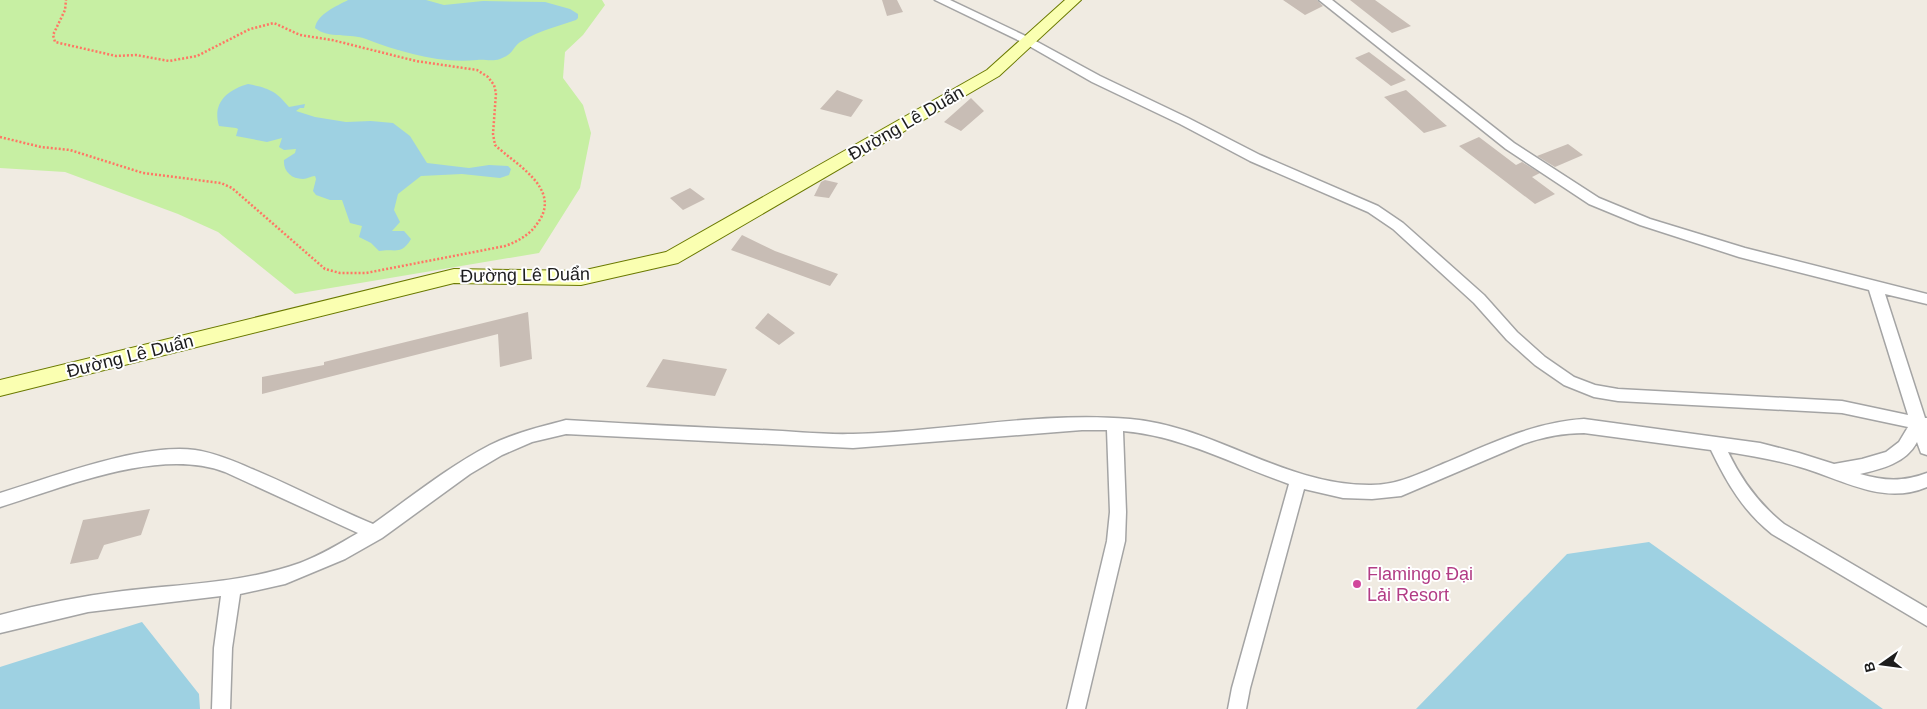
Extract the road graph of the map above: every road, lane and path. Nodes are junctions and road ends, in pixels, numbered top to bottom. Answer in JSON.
{"nodes":[{"id":1,"x":66,"y":0,"type":"edge"},
{"id":2,"x":941,"y":0,"type":"edge"},
{"id":3,"x":1074,"y":0,"type":"edge"},
{"id":4,"x":1325,"y":0,"type":"edge"},
{"id":5,"x":1028,"y":42,"type":"junction"},
{"id":6,"x":0,"y":137,"type":"edge"},
{"id":7,"x":1875,"y":286,"type":"junction"},
{"id":8,"x":1927,"y":299,"type":"edge"},
{"id":9,"x":0,"y":388,"type":"edge"},
{"id":10,"x":1922,"y":423,"type":"edge"},
{"id":11,"x":1115,"y":424,"type":"junction"},
{"id":12,"x":1716,"y":444,"type":"junction"},
{"id":13,"x":1927,"y":448,"type":"edge"},
{"id":14,"x":1833,"y":471,"type":"junction"},
{"id":15,"x":1927,"y":480,"type":"edge"},
{"id":16,"x":1298,"y":482,"type":"junction"},
{"id":17,"x":0,"y":500,"type":"edge"},
{"id":18,"x":376,"y":533,"type":"junction"},
{"id":19,"x":232,"y":588,"type":"junction"},
{"id":20,"x":1927,"y":618,"type":"edge"},
{"id":21,"x":0,"y":624,"type":"edge"},
{"id":22,"x":221,"y":709,"type":"edge"},
{"id":23,"x":1076,"y":709,"type":"edge"},
{"id":24,"x":1237,"y":709,"type":"edge"}],
"edges":[{"from":1,"to":6,"type":"path"},
{"from":2,"to":5,"type":"street"},
{"from":3,"to":5,"type":"main road","name":"Đường Lê Duẩn"},
{"from":4,"to":7,"type":"street"},
{"from":5,"to":9,"type":"main road","name":"Đường Lê Duẩn"},
{"from":5,"to":10,"type":"street"},
{"from":7,"to":8,"type":"street"},
{"from":7,"to":10,"type":"street"},
{"from":10,"to":13,"type":"street"},
{"from":10,"to":14,"type":"street"},
{"from":11,"to":16,"type":"street"},
{"from":11,"to":18,"type":"street"},
{"from":11,"to":23,"type":"street"},
{"from":12,"to":14,"type":"street"},
{"from":12,"to":16,"type":"street"},
{"from":12,"to":20,"type":"street"},
{"from":14,"to":15,"type":"street"},
{"from":16,"to":24,"type":"street"},
{"from":17,"to":18,"type":"street"},
{"from":18,"to":19,"type":"street"},
{"from":19,"to":21,"type":"street"},
{"from":19,"to":22,"type":"street"}]}
